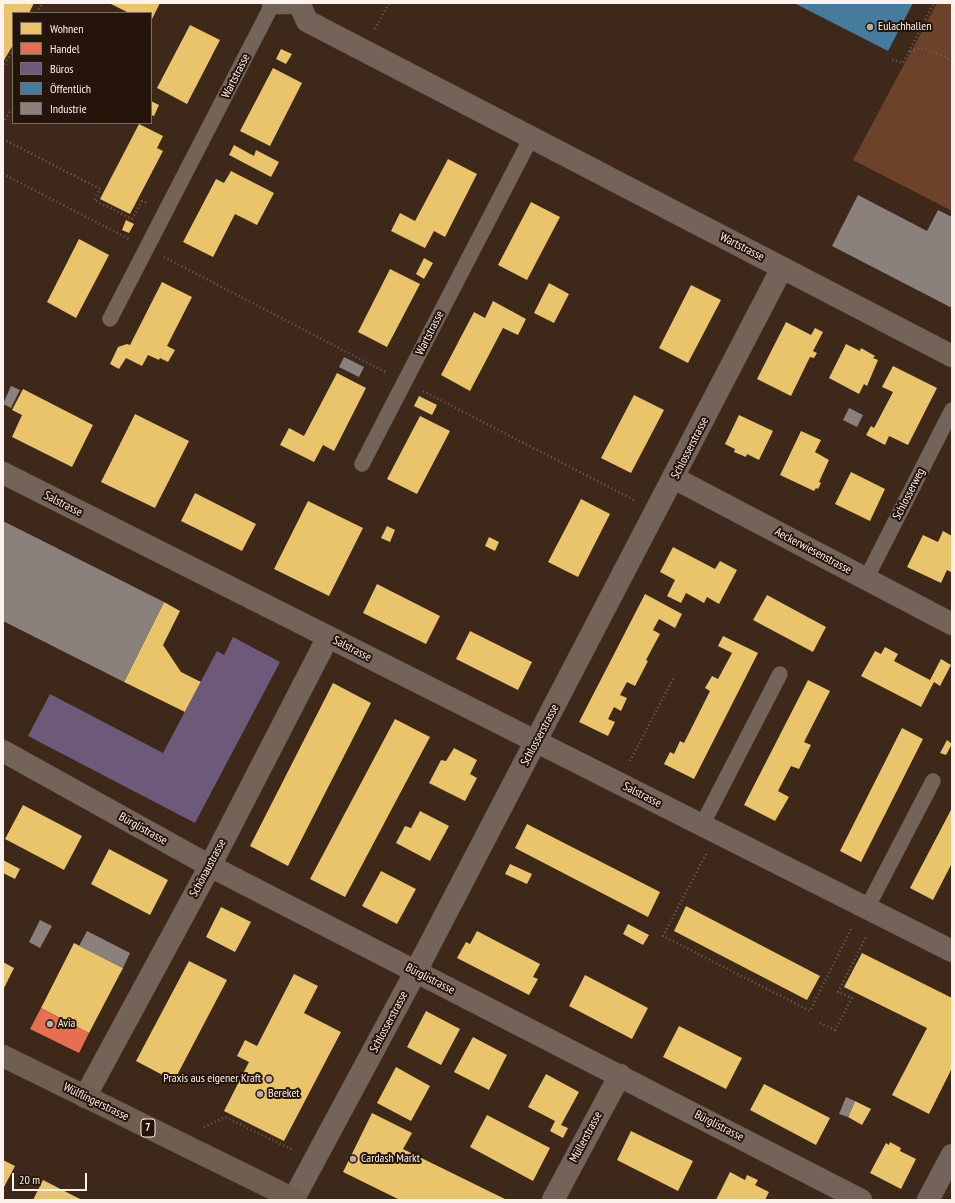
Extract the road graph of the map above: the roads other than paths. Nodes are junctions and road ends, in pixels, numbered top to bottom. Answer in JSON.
{"nodes":[{"id":1,"x":273,"y":3,"type":"edge"},
{"id":2,"x":531,"y":138,"type":"junction"},
{"id":3,"x":782,"y":268,"type":"junction"},
{"id":4,"x":110,"y":319,"type":"dead end"},
{"id":5,"x":952,"y":356,"type":"edge"},
{"id":6,"x":952,"y":410,"type":"edge"},
{"id":7,"x":362,"y":464,"type":"dead end"},
{"id":8,"x":3,"y":473,"type":"edge"},
{"id":9,"x":674,"y":478,"type":"junction"},
{"id":10,"x":866,"y":579,"type":"junction"},
{"id":11,"x":952,"y":624,"type":"edge"},
{"id":12,"x":328,"y":637,"type":"junction"},
{"id":13,"x":780,"y":674,"type":"dead end"},
{"id":14,"x":536,"y":742,"type":"junction"},
{"id":15,"x":4,"y":753,"type":"edge"},
{"id":16,"x":933,"y":781,"type":"dead end"},
{"id":17,"x":702,"y":825,"type":"junction"},
{"id":18,"x":210,"y":866,"type":"junction"},
{"id":19,"x":861,"y":916,"type":"junction"},
{"id":20,"x":952,"y":951,"type":"edge"},
{"id":21,"x":416,"y":971,"type":"junction"},
{"id":22,"x":3,"y":1056,"type":"edge"},
{"id":23,"x":620,"y":1075,"type":"junction"},
{"id":24,"x":84,"y":1097,"type":"junction"},
{"id":25,"x":952,"y":1155,"type":"edge"},
{"id":26,"x":295,"y":1200,"type":"edge"},
{"id":27,"x":553,"y":1200,"type":"edge"},
{"id":28,"x":861,"y":1200,"type":"edge"},
{"id":29,"x":928,"y":1200,"type":"edge"}],
"edges":[{"from":1,"to":2,"type":"street","name":"Wartstrasse"},
{"from":1,"to":4,"type":"lane","name":"Wartstrasse"},
{"from":2,"to":3,"type":"street","name":"Wartstrasse"},
{"from":2,"to":7,"type":"lane","name":"Wartstrasse"},
{"from":3,"to":5,"type":"street","name":"Wartstrasse"},
{"from":3,"to":9,"type":"street","name":"Schlosserstrasse"},
{"from":6,"to":10,"type":"lane","name":"Schlosserweg"},
{"from":8,"to":12,"type":"street","name":"Salstrasse"},
{"from":9,"to":10,"type":"street","name":"Aeckerwiesenstrasse"},
{"from":9,"to":14,"type":"street","name":"Schlosserstrasse"},
{"from":10,"to":11,"type":"street","name":"Aeckerwiesenstrasse"},
{"from":12,"to":14,"type":"street","name":"Salstrasse"},
{"from":12,"to":18,"type":"street","name":"Schönaustrasse"},
{"from":13,"to":17,"type":"lane"},
{"from":14,"to":17,"type":"street","name":"Salstrasse"},
{"from":14,"to":21,"type":"street","name":"Schlosserstrasse"},
{"from":15,"to":18,"type":"street","name":"Bürglistrasse"},
{"from":16,"to":19,"type":"lane"},
{"from":17,"to":19,"type":"street","name":"Salstrasse"},
{"from":18,"to":21,"type":"street","name":"Bürglistrasse"},
{"from":18,"to":24,"type":"street","name":"Schönaustrasse"},
{"from":19,"to":20,"type":"street","name":"Salstrasse"},
{"from":21,"to":23,"type":"street","name":"Bürglistrasse"},
{"from":21,"to":26,"type":"street","name":"Schlosserstrasse"},
{"from":22,"to":24,"type":"main road","name":"Wülflingerstrasse","number":"7"},
{"from":23,"to":27,"type":"street","name":"Müllerstrasse"},
{"from":23,"to":28,"type":"street","name":"Bürglistrasse"},
{"from":24,"to":26,"type":"main road","name":"Wülflingerstrasse","number":"7"},
{"from":25,"to":29,"type":"street"}]}
